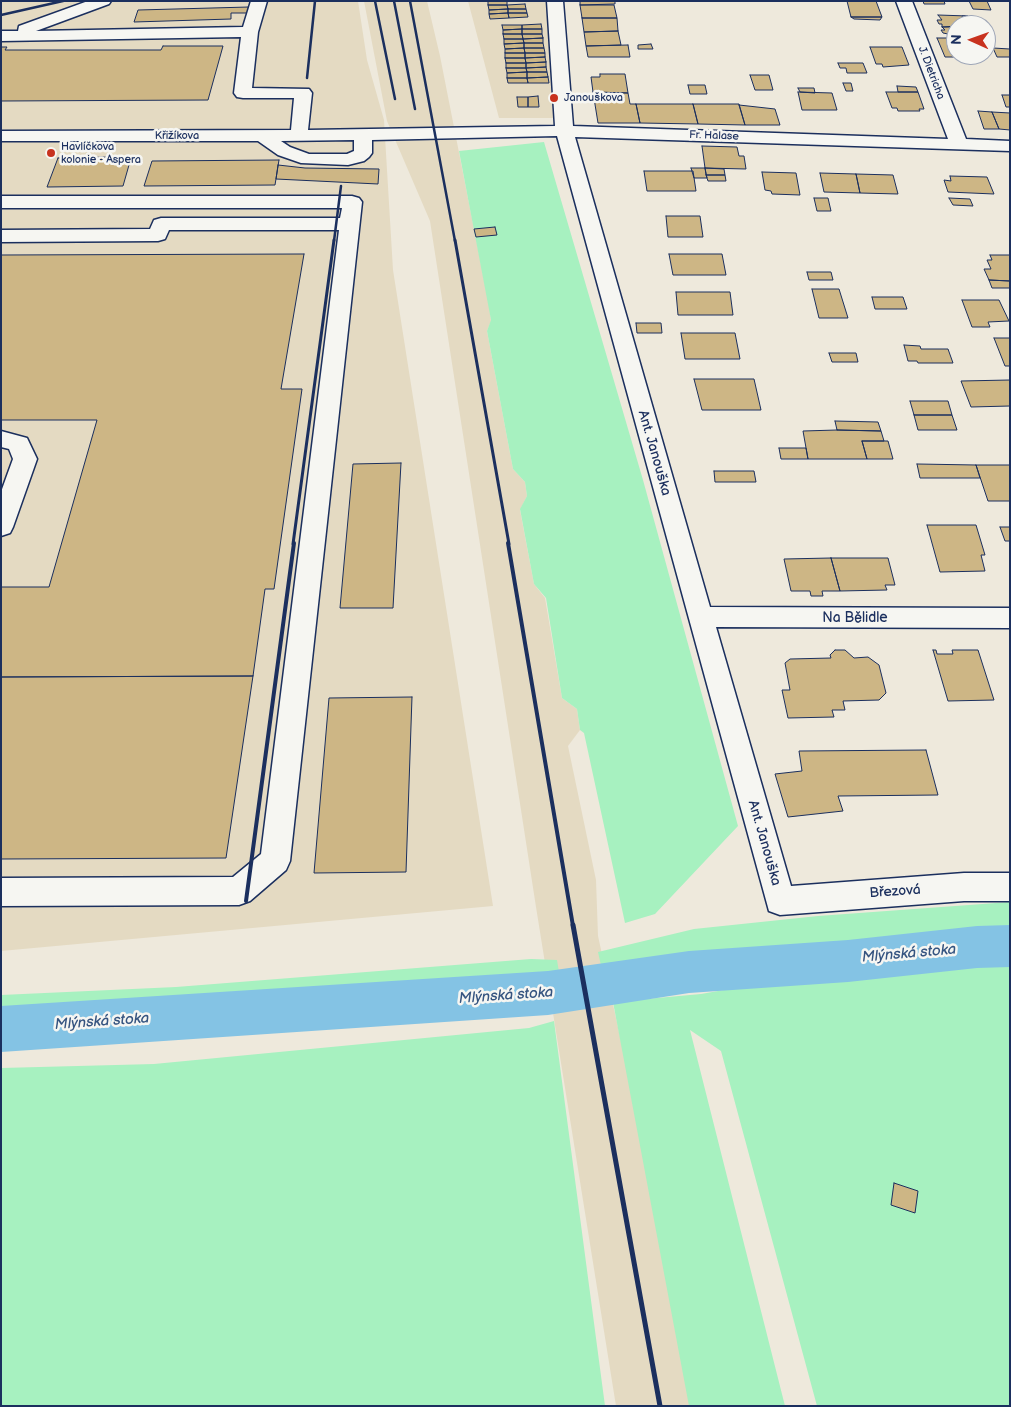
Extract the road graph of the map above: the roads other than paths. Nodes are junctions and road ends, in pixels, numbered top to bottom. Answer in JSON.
{"nodes":[{"id":1,"x":103,"y":1,"type":"edge"},
{"id":2,"x":259,"y":1,"type":"edge"},
{"id":3,"x":555,"y":1,"type":"edge"},
{"id":4,"x":904,"y":1,"type":"edge"},
{"id":5,"x":250,"y":32,"type":"junction"},
{"id":6,"x":4,"y":36,"type":"edge"},
{"id":7,"x":564,"y":131,"type":"junction"},
{"id":8,"x":419,"y":134,"type":"joint"},
{"id":9,"x":363,"y":135,"type":"junction"},
{"id":10,"x":1,"y":136,"type":"edge"},
{"id":11,"x":262,"y":136,"type":"junction"},
{"id":12,"x":299,"y":136,"type":"junction"},
{"id":13,"x":959,"y":144,"type":"junction"},
{"id":14,"x":1009,"y":146,"type":"edge"},
{"id":15,"x":1,"y":202,"type":"edge"},
{"id":16,"x":168,"y":202,"type":"junction"},
{"id":17,"x":162,"y":224,"type":"junction"},
{"id":18,"x":349,"y":224,"type":"junction"},
{"id":19,"x":1,"y":236,"type":"edge"},
{"id":20,"x":1,"y":439,"type":"edge"},
{"id":21,"x":1,"y":528,"type":"edge"},
{"id":22,"x":700,"y":617,"type":"junction"},
{"id":23,"x":1010,"y":618,"type":"edge"},
{"id":24,"x":1010,"y":888,"type":"edge"},
{"id":25,"x":1,"y":892,"type":"edge"},
{"id":26,"x":780,"y":901,"type":"joint"}],
"edges":[{"from":1,"to":6,"type":"street"},
{"from":2,"to":5,"type":"street"},
{"from":3,"to":7,"type":"street","name":"Ant. Janouška"},
{"from":4,"to":13,"type":"street","name":"J. Dietricha"},
{"from":5,"to":6,"type":"street"},
{"from":5,"to":12,"type":"street"},
{"from":7,"to":8,"type":"street","name":"Fr. Halase"},
{"from":7,"to":13,"type":"street","name":"Fr. Halase"},
{"from":7,"to":22,"type":"street","name":"Ant. Janouška"},
{"from":8,"to":9,"type":"street","name":"Křižíkova"},
{"from":9,"to":11,"type":"street"},
{"from":9,"to":12,"type":"street","name":"Křižíkova"},
{"from":10,"to":11,"type":"street","name":"Křižíkova"},
{"from":11,"to":12,"type":"street","name":"Křižíkova"},
{"from":13,"to":14,"type":"street","name":"Fr. Halase"},
{"from":15,"to":16,"type":"street"},
{"from":16,"to":17,"type":"street"},
{"from":16,"to":18,"type":"street"},
{"from":17,"to":18,"type":"street"},
{"from":17,"to":19,"type":"street"},
{"from":18,"to":25,"type":"street"},
{"from":20,"to":21,"type":"street"},
{"from":22,"to":23,"type":"street","name":"Na Bělidle"},
{"from":22,"to":26,"type":"street","name":"Ant. Janouška"},
{"from":24,"to":26,"type":"street","name":"Březová"}]}
